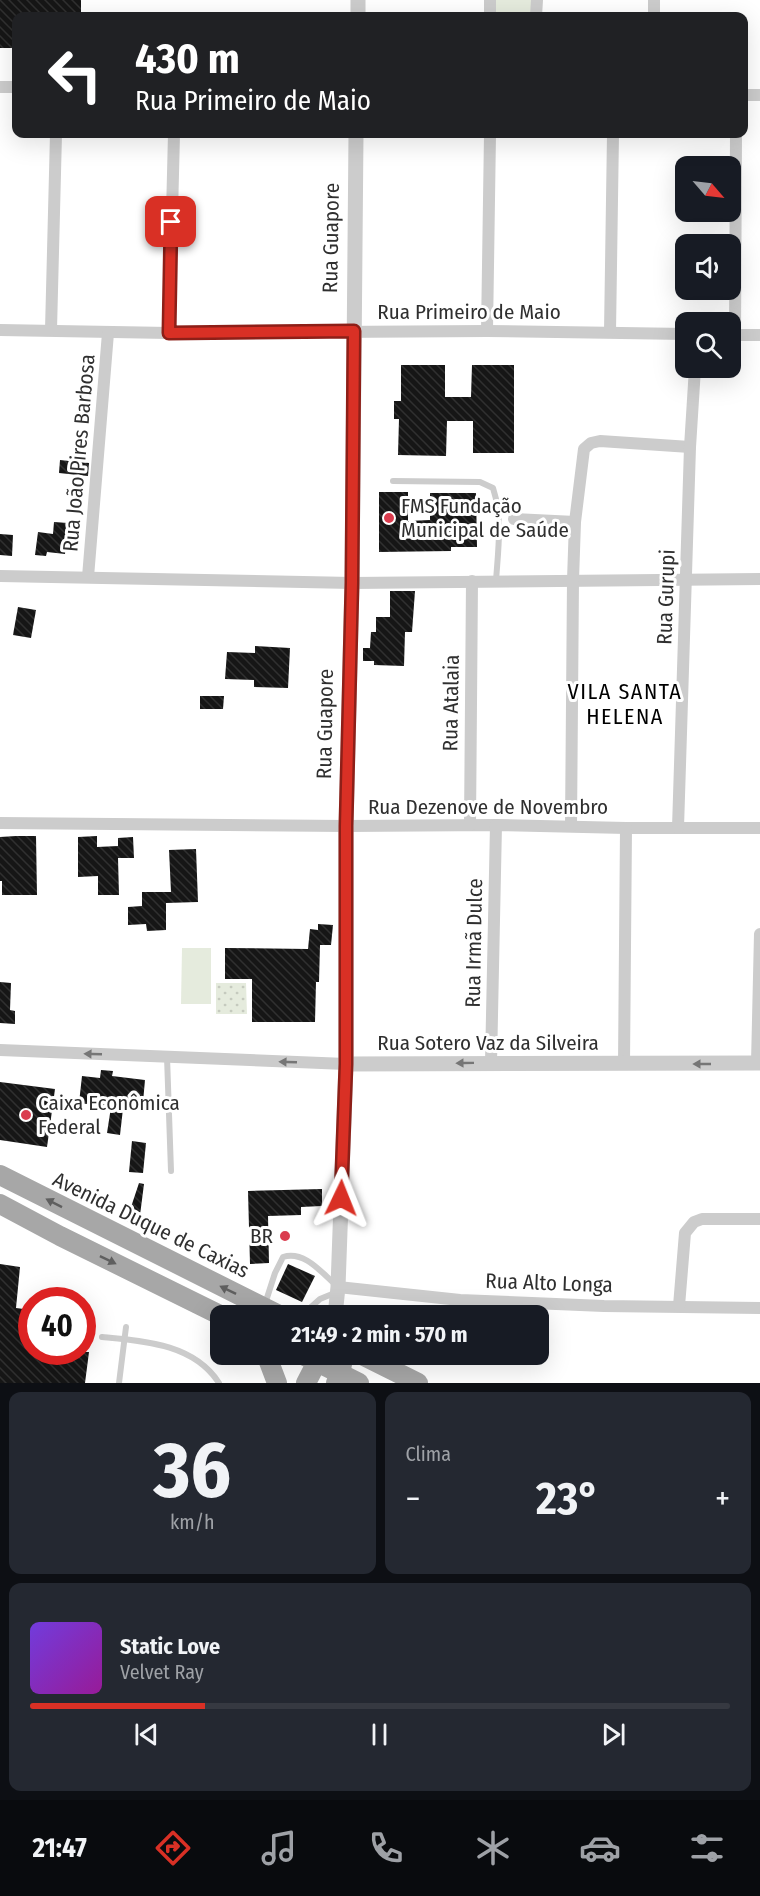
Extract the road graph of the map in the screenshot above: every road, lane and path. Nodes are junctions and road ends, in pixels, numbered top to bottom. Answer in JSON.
{"nodes":[{"id":1,"x":56,"y":138,"type":"edge"},
{"id":2,"x":174,"y":138,"type":"edge"},
{"id":3,"x":356,"y":138,"type":"edge"},
{"id":4,"x":490,"y":138,"type":"edge"},
{"id":5,"x":613,"y":138,"type":"edge"},
{"id":6,"x":735,"y":138,"type":"edge"},
{"id":7,"x":733,"y":312,"type":"edge"},
{"id":8,"x":0,"y":330,"type":"edge"},
{"id":9,"x":51,"y":330,"type":"junction"},
{"id":10,"x":487,"y":330,"type":"junction"},
{"id":11,"x":354,"y":331,"type":"junction"},
{"id":12,"x":610,"y":332,"type":"junction"},
{"id":13,"x":108,"y":333,"type":"junction"},
{"id":14,"x":169,"y":333,"type":"junction"},
{"id":15,"x":675,"y":334,"type":"edge"},
{"id":16,"x":741,"y":335,"type":"edge"},
{"id":17,"x":760,"y":335,"type":"edge"},
{"id":18,"x":694,"y":378,"type":"edge"},
{"id":19,"x":690,"y":447,"type":"junction"},
{"id":20,"x":393,"y":481,"type":"dead end"},
{"id":21,"x":514,"y":519,"type":"dead end"},
{"id":22,"x":575,"y":522,"type":"junction"},
{"id":23,"x":0,"y":576,"type":"edge"},
{"id":24,"x":88,"y":577,"type":"junction"},
{"id":25,"x":686,"y":578,"type":"junction"},
{"id":26,"x":760,"y":579,"type":"edge"},
{"id":27,"x":573,"y":580,"type":"junction"},
{"id":28,"x":472,"y":581,"type":"junction"},
{"id":29,"x":496,"y":581,"type":"junction"},
{"id":30,"x":352,"y":583,"type":"junction"},
{"id":31,"x":0,"y":823,"type":"edge"},
{"id":32,"x":470,"y":825,"type":"junction"},
{"id":33,"x":496,"y":825,"type":"junction"},
{"id":34,"x":346,"y":826,"type":"junction"},
{"id":35,"x":571,"y":826,"type":"junction"},
{"id":36,"x":626,"y":828,"type":"junction"},
{"id":37,"x":678,"y":828,"type":"junction"},
{"id":38,"x":760,"y":828,"type":"edge"},
{"id":39,"x":760,"y":934,"type":"edge"},
{"id":40,"x":0,"y":1050,"type":"edge"},
{"id":41,"x":167,"y":1057,"type":"junction"},
{"id":42,"x":491,"y":1063,"type":"junction"},
{"id":43,"x":346,"y":1064,"type":"junction"},
{"id":44,"x":624,"y":1064,"type":"junction"},
{"id":45,"x":759,"y":1064,"type":"edge"},
{"id":46,"x":171,"y":1171,"type":"dead end"},
{"id":47,"x":0,"y":1175,"type":"edge"},
{"id":48,"x":0,"y":1204,"type":"edge"},
{"id":49,"x":760,"y":1219,"type":"edge"},
{"id":50,"x":338,"y":1289,"type":"junction"},
{"id":51,"x":260,"y":1305,"type":"edge"},
{"id":52,"x":272,"y":1305,"type":"edge"},
{"id":53,"x":313,"y":1305,"type":"edge"},
{"id":54,"x":336,"y":1305,"type":"edge"},
{"id":55,"x":680,"y":1306,"type":"junction"},
{"id":56,"x":760,"y":1308,"type":"edge"},
{"id":57,"x":210,"y":1310,"type":"edge"},
{"id":58,"x":126,"y":1327,"type":"dead end"},
{"id":59,"x":102,"y":1337,"type":"dead end"},
{"id":60,"x":124,"y":1339,"type":"junction"},
{"id":61,"x":270,"y":1365,"type":"edge"},
{"id":62,"x":311,"y":1365,"type":"edge"},
{"id":63,"x":322,"y":1365,"type":"edge"},
{"id":64,"x":382,"y":1365,"type":"edge"},
{"id":65,"x":338,"y":1379,"type":"edge"},
{"id":66,"x":119,"y":1383,"type":"edge"},
{"id":67,"x":219,"y":1383,"type":"edge"},
{"id":68,"x":277,"y":1383,"type":"edge"},
{"id":69,"x":306,"y":1383,"type":"edge"},
{"id":70,"x":358,"y":1383,"type":"edge"},
{"id":71,"x":418,"y":1383,"type":"edge"}],
"edges":[{"from":1,"to":9,"type":"street"},
{"from":2,"to":14,"type":"street"},
{"from":3,"to":11,"type":"street","name":"Rua Guapore"},
{"from":4,"to":10,"type":"street"},
{"from":5,"to":12,"type":"street"},
{"from":6,"to":7,"type":"street"},
{"from":8,"to":9,"type":"street","name":"Rua Primeiro de Maio"},
{"from":9,"to":13,"type":"street","name":"Rua Primeiro de Maio"},
{"from":10,"to":11,"type":"street","name":"Rua Primeiro de Maio"},
{"from":10,"to":12,"type":"street","name":"Rua Primeiro de Maio"},
{"from":11,"to":14,"type":"street","name":"Rua Primeiro de Maio"},
{"from":11,"to":30,"type":"street","name":"Rua Guapore"},
{"from":12,"to":15,"type":"street","name":"Rua Primeiro de Maio"},
{"from":13,"to":14,"type":"street","name":"Rua Primeiro de Maio"},
{"from":13,"to":24,"type":"street","name":"Rua João Pires Barbosa"},
{"from":16,"to":17,"type":"street"},
{"from":18,"to":19,"type":"street","name":"Rua Gurupi"},
{"from":19,"to":22,"type":"street"},
{"from":19,"to":25,"type":"street","name":"Rua Gurupi"},
{"from":20,"to":29,"type":"lane"},
{"from":21,"to":22,"type":"street"},
{"from":22,"to":27,"type":"street"},
{"from":23,"to":24,"type":"street"},
{"from":24,"to":30,"type":"street"},
{"from":25,"to":26,"type":"street"},
{"from":25,"to":27,"type":"street"},
{"from":25,"to":37,"type":"street","name":"Rua Gurupi"},
{"from":27,"to":29,"type":"street"},
{"from":27,"to":35,"type":"street"},
{"from":28,"to":29,"type":"street"},
{"from":28,"to":30,"type":"street"},
{"from":28,"to":32,"type":"street","name":"Rua Atalaia"},
{"from":30,"to":34,"type":"street","name":"Rua Guapore"},
{"from":31,"to":34,"type":"street","name":"Rua Dezenove de Novembro"},
{"from":32,"to":33,"type":"street","name":"Rua Dezenove de Novembro"},
{"from":32,"to":34,"type":"street","name":"Rua Dezenove de Novembro"},
{"from":33,"to":35,"type":"street","name":"Rua Dezenove de Novembro"},
{"from":33,"to":42,"type":"street","name":"Rua Irmã Dulce"},
{"from":34,"to":43,"type":"street","name":"Rua Guapore"},
{"from":35,"to":36,"type":"street","name":"Rua Dezenove de Novembro"},
{"from":36,"to":37,"type":"street","name":"Rua Dezenove de Novembro"},
{"from":36,"to":44,"type":"street"},
{"from":37,"to":38,"type":"street","name":"Rua Dezenove de Novembro"},
{"from":39,"to":45,"type":"street"},
{"from":41,"to":40,"type":"street","name":"Rua Sotero Vaz da Silveira","one_way":true},
{"from":43,"to":41,"type":"street","name":"Rua Sotero Vaz da Silveira","one_way":true},
{"from":41,"to":46,"type":"lane"},
{"from":42,"to":43,"type":"street","name":"Rua Sotero Vaz da Silveira","one_way":true},
{"from":42,"to":44,"type":"street","name":"Rua Sotero Vaz da Silveira"},
{"from":43,"to":50,"type":"street","name":"Rua Guapore"},
{"from":45,"to":44,"type":"street","name":"Rua Sotero Vaz da Silveira","one_way":true},
{"from":51,"to":47,"type":"main road","name":"Avenida Duque de Caxias","one_way":true},
{"from":48,"to":57,"type":"main road","one_way":true},
{"from":49,"to":55,"type":"street"},
{"from":50,"to":52,"type":"lane"},
{"from":50,"to":53,"type":"lane"},
{"from":50,"to":54,"type":"street","name":"Rua Guapore"},
{"from":50,"to":55,"type":"street","name":"Rua Alto Longa"},
{"from":55,"to":56,"type":"street","name":"Rua Alto Longa"},
{"from":58,"to":60,"type":"lane"},
{"from":59,"to":60,"type":"lane"},
{"from":60,"to":66,"type":"lane"},
{"from":60,"to":67,"type":"lane"},
{"from":61,"to":68,"type":"main road"},
{"from":62,"to":69,"type":"main road"},
{"from":63,"to":65,"type":"main road"},
{"from":64,"to":71,"type":"main road"},
{"from":65,"to":70,"type":"main road"}]}
